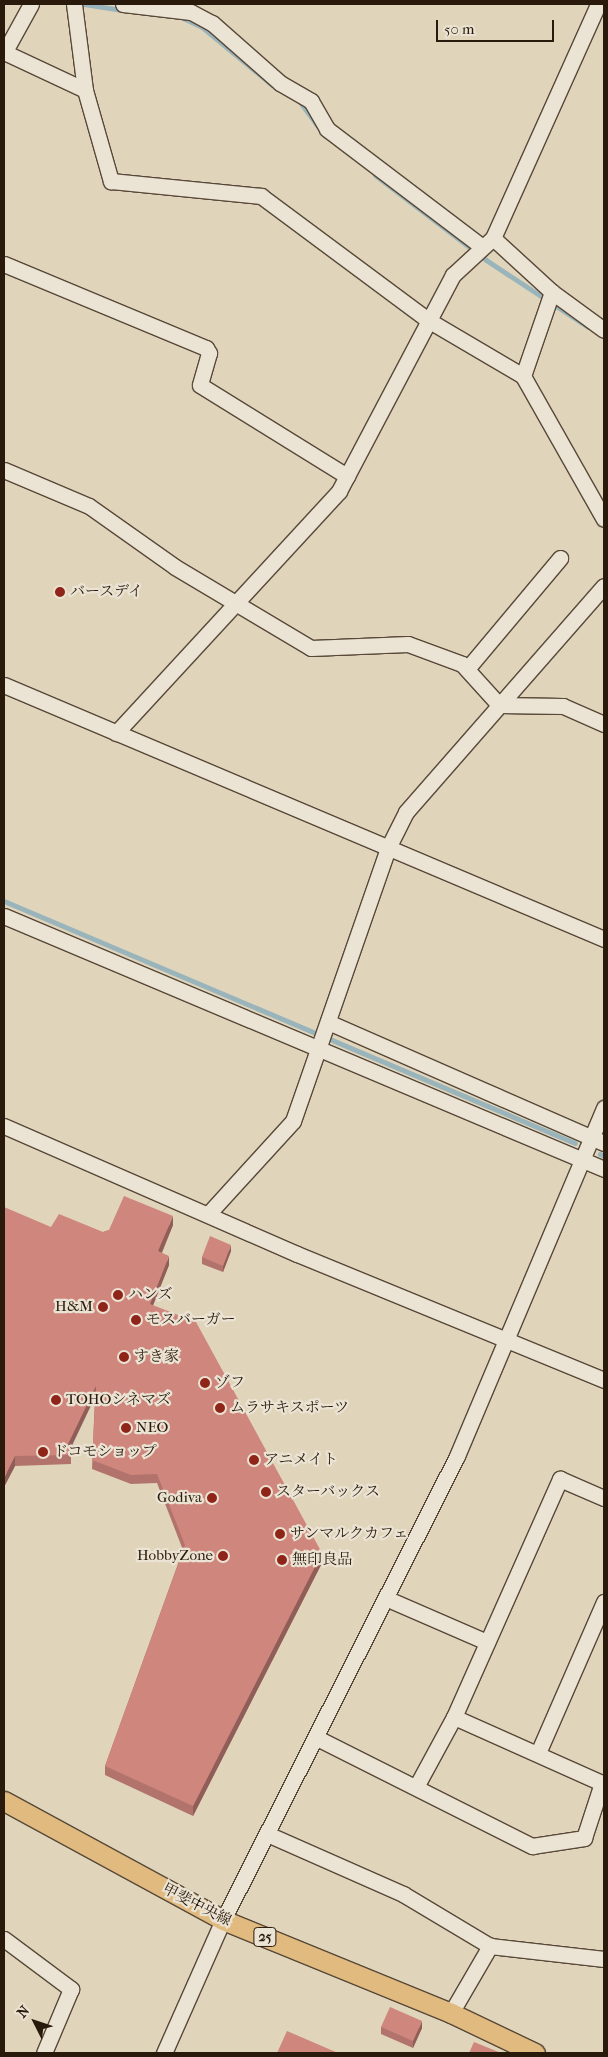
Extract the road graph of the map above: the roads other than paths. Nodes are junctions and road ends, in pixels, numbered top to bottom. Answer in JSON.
{"nodes":[{"id":1,"x":31,"y":4,"type":"edge"},
{"id":2,"x":74,"y":4,"type":"edge"},
{"id":3,"x":124,"y":4,"type":"edge"},
{"id":4,"x":598,"y":4,"type":"edge"},
{"id":5,"x":604,"y":8,"type":"edge"},
{"id":6,"x":4,"y":52,"type":"edge"},
{"id":7,"x":85,"y":90,"type":"junction"},
{"id":8,"x":487,"y":242,"type":"junction"},
{"id":9,"x":4,"y":264,"type":"edge"},
{"id":10,"x":552,"y":292,"type":"junction"},
{"id":11,"x":428,"y":320,"type":"junction"},
{"id":12,"x":604,"y":330,"type":"edge"},
{"id":13,"x":522,"y":376,"type":"junction"},
{"id":14,"x":4,"y":470,"type":"edge"},
{"id":15,"x":347,"y":476,"type":"junction"},
{"id":16,"x":604,"y":519,"type":"edge"},
{"id":17,"x":560,"y":558,"type":"dead end"},
{"id":18,"x":604,"y":586,"type":"edge"},
{"id":19,"x":235,"y":602,"type":"junction"},
{"id":20,"x":467,"y":669,"type":"junction"},
{"id":21,"x":4,"y":685,"type":"edge"},
{"id":22,"x":500,"y":705,"type":"junction"},
{"id":23,"x":604,"y":724,"type":"edge"},
{"id":24,"x":116,"y":732,"type":"junction"},
{"id":25,"x":388,"y":848,"type":"junction"},
{"id":26,"x":4,"y":916,"type":"edge"},
{"id":27,"x":604,"y":940,"type":"edge"},
{"id":28,"x":328,"y":1022,"type":"junction"},
{"id":29,"x":319,"y":1051,"type":"junction"},
{"id":30,"x":604,"y":1108,"type":"edge"},
{"id":31,"x":4,"y":1126,"type":"edge"},
{"id":32,"x":598,"y":1140,"type":"edge"},
{"id":33,"x":582,"y":1160,"type":"junction"},
{"id":34,"x":604,"y":1169,"type":"edge"},
{"id":35,"x":210,"y":1212,"type":"junction"},
{"id":36,"x":507,"y":1340,"type":"junction"},
{"id":37,"x":604,"y":1380,"type":"edge"},
{"id":38,"x":604,"y":1498,"type":"edge"},
{"id":39,"x":388,"y":1599,"type":"junction"},
{"id":40,"x":604,"y":1602,"type":"edge"},
{"id":41,"x":487,"y":1642,"type":"junction"},
{"id":42,"x":454,"y":1717,"type":"junction"},
{"id":43,"x":317,"y":1738,"type":"junction"},
{"id":44,"x":538,"y":1753,"type":"junction"},
{"id":45,"x":603,"y":1783,"type":"edge"},
{"id":46,"x":416,"y":1787,"type":"junction"},
{"id":47,"x":4,"y":1801,"type":"edge"},
{"id":48,"x":267,"y":1834,"type":"junction"},
{"id":49,"x":222,"y":1920,"type":"junction"},
{"id":50,"x":4,"y":1939,"type":"edge"},
{"id":51,"x":490,"y":1946,"type":"junction"},
{"id":52,"x":604,"y":1959,"type":"edge"},
{"id":53,"x":451,"y":2013,"type":"junction"},
{"id":54,"x":44,"y":2053,"type":"edge"},
{"id":55,"x":164,"y":2053,"type":"edge"},
{"id":56,"x":535,"y":2053,"type":"edge"}],
"edges":[{"from":1,"to":6,"type":"street"},
{"from":2,"to":7,"type":"street"},
{"from":3,"to":8,"type":"street"},
{"from":4,"to":5,"type":"street"},
{"from":4,"to":8,"type":"street"},
{"from":6,"to":7,"type":"street"},
{"from":7,"to":11,"type":"street"},
{"from":8,"to":10,"type":"street"},
{"from":8,"to":11,"type":"street"},
{"from":9,"to":15,"type":"street"},
{"from":10,"to":12,"type":"street"},
{"from":10,"to":13,"type":"street"},
{"from":11,"to":13,"type":"street"},
{"from":11,"to":15,"type":"street"},
{"from":13,"to":16,"type":"street"},
{"from":14,"to":19,"type":"street"},
{"from":15,"to":19,"type":"street"},
{"from":17,"to":20,"type":"street"},
{"from":18,"to":22,"type":"street"},
{"from":19,"to":20,"type":"street"},
{"from":19,"to":24,"type":"street"},
{"from":20,"to":22,"type":"street"},
{"from":21,"to":24,"type":"street"},
{"from":22,"to":23,"type":"street"},
{"from":22,"to":25,"type":"street"},
{"from":24,"to":25,"type":"street"},
{"from":25,"to":27,"type":"street"},
{"from":25,"to":28,"type":"street"},
{"from":26,"to":29,"type":"street"},
{"from":28,"to":29,"type":"street"},
{"from":28,"to":32,"type":"street"},
{"from":29,"to":33,"type":"street"},
{"from":29,"to":35,"type":"street"},
{"from":30,"to":32,"type":"street"},
{"from":31,"to":35,"type":"street"},
{"from":32,"to":33,"type":"street"},
{"from":33,"to":34,"type":"street"},
{"from":33,"to":36,"type":"street"},
{"from":35,"to":36,"type":"street"},
{"from":36,"to":37,"type":"street"},
{"from":36,"to":39,"type":"street"},
{"from":38,"to":41,"type":"street"},
{"from":39,"to":41,"type":"street"},
{"from":39,"to":43,"type":"street"},
{"from":40,"to":44,"type":"street"},
{"from":41,"to":42,"type":"street"},
{"from":42,"to":44,"type":"street"},
{"from":42,"to":46,"type":"street"},
{"from":43,"to":46,"type":"street"},
{"from":43,"to":48,"type":"street"},
{"from":44,"to":45,"type":"street"},
{"from":45,"to":46,"type":"street"},
{"from":47,"to":49,"type":"main road","name":"甲斐中央線","number":"25"},
{"from":48,"to":49,"type":"street"},
{"from":48,"to":51,"type":"street"},
{"from":49,"to":53,"type":"main road","name":"甲斐中央線","number":"25"},
{"from":49,"to":55,"type":"street"},
{"from":50,"to":54,"type":"street"},
{"from":51,"to":52,"type":"street"},
{"from":51,"to":53,"type":"street"},
{"from":53,"to":56,"type":"main road","name":"甲斐中央線","number":"25"}]}
